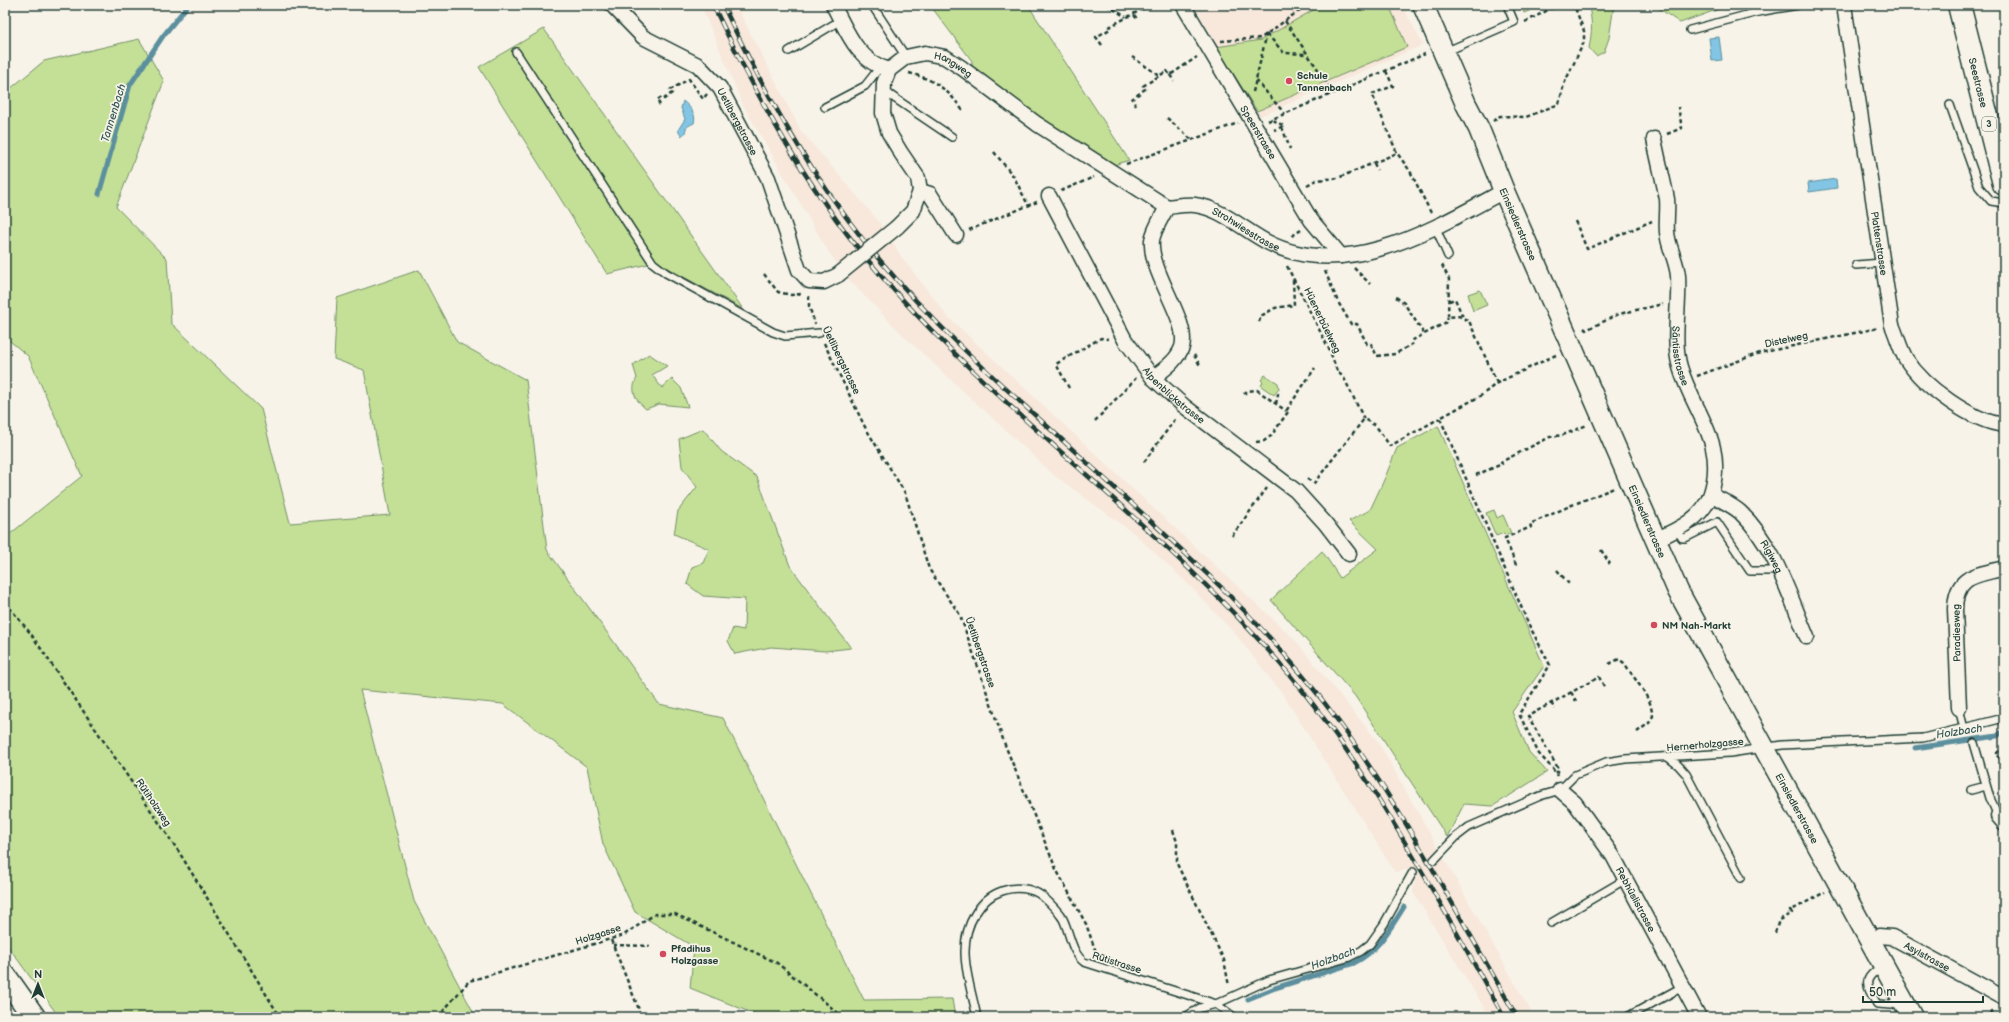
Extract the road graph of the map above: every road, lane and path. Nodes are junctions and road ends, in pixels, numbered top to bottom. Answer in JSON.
{"nodes":[{"id":1,"x":612,"y":5,"type":"edge"},
{"id":2,"x":832,"y":5,"type":"edge"},
{"id":3,"x":872,"y":5,"type":"edge"},
{"id":4,"x":1106,"y":5,"type":"edge"},
{"id":5,"x":1150,"y":5,"type":"edge"},
{"id":6,"x":1183,"y":5,"type":"edge"},
{"id":7,"x":1307,"y":5,"type":"edge"},
{"id":8,"x":1423,"y":5,"type":"edge"},
{"id":9,"x":1507,"y":5,"type":"edge"},
{"id":10,"x":1548,"y":5,"type":"edge"},
{"id":11,"x":1564,"y":5,"type":"edge"},
{"id":12,"x":1574,"y":5,"type":"edge"},
{"id":13,"x":1798,"y":5,"type":"edge"},
{"id":14,"x":1844,"y":5,"type":"edge"},
{"id":15,"x":1959,"y":5,"type":"edge"},
{"id":16,"x":1550,"y":10,"type":"junction"},
{"id":17,"x":1134,"y":15,"type":"junction"},
{"id":18,"x":1126,"y":17,"type":"junction"},
{"id":19,"x":841,"y":20,"type":"junction"},
{"id":20,"x":1138,"y":20,"type":"dead end"},
{"id":21,"x":1285,"y":21,"type":"junction"},
{"id":22,"x":1514,"y":22,"type":"junction"},
{"id":23,"x":1690,"y":30,"type":"dead end"},
{"id":24,"x":1267,"y":34,"type":"junction"},
{"id":25,"x":1102,"y":46,"type":"dead end"},
{"id":26,"x":1207,"y":46,"type":"junction"},
{"id":27,"x":789,"y":51,"type":"dead end"},
{"id":28,"x":516,"y":52,"type":"dead end"},
{"id":29,"x":1438,"y":52,"type":"junction"},
{"id":30,"x":1308,"y":54,"type":"junction"},
{"id":31,"x":906,"y":57,"type":"junction"},
{"id":32,"x":1132,"y":57,"type":"dead end"},
{"id":33,"x":884,"y":68,"type":"junction"},
{"id":34,"x":1386,"y":71,"type":"junction"},
{"id":35,"x":1170,"y":75,"type":"junction"},
{"id":36,"x":1160,"y":76,"type":"junction"},
{"id":37,"x":1174,"y":81,"type":"dead end"},
{"id":38,"x":716,"y":84,"type":"junction"},
{"id":39,"x":884,"y":91,"type":"junction"},
{"id":40,"x":1334,"y":93,"type":"junction"},
{"id":41,"x":660,"y":105,"type":"dead end"},
{"id":42,"x":1950,"y":105,"type":"dead end"},
{"id":43,"x":825,"y":106,"type":"dead end"},
{"id":44,"x":1136,"y":106,"type":"dead end"},
{"id":45,"x":1678,"y":106,"type":"dead end"},
{"id":46,"x":963,"y":111,"type":"dead end"},
{"id":47,"x":1285,"y":114,"type":"junction"},
{"id":48,"x":1167,"y":118,"type":"dead end"},
{"id":49,"x":1494,"y":120,"type":"dead end"},
{"id":50,"x":1255,"y":127,"type":"junction"},
{"id":51,"x":1282,"y":127,"type":"dead end"},
{"id":52,"x":952,"y":137,"type":"dead end"},
{"id":53,"x":1654,"y":139,"type":"joint"},
{"id":54,"x":1193,"y":141,"type":"dead end"},
{"id":55,"x":1290,"y":149,"type":"dead end"},
{"id":56,"x":994,"y":152,"type":"dead end"},
{"id":57,"x":1397,"y":154,"type":"junction"},
{"id":58,"x":1374,"y":163,"type":"junction"},
{"id":59,"x":1377,"y":170,"type":"dead end"},
{"id":60,"x":2004,"y":184,"type":"edge"},
{"id":61,"x":920,"y":191,"type":"junction"},
{"id":62,"x":1504,"y":191,"type":"junction"},
{"id":63,"x":1294,"y":193,"type":"junction"},
{"id":64,"x":1049,"y":196,"type":"dead end"},
{"id":65,"x":2004,"y":203,"type":"edge"},
{"id":66,"x":1028,"y":205,"type":"dead end"},
{"id":67,"x":1168,"y":207,"type":"junction"},
{"id":68,"x":1307,"y":214,"type":"junction"},
{"id":69,"x":1667,"y":214,"type":"junction"},
{"id":70,"x":1574,"y":221,"type":"dead end"},
{"id":71,"x":1437,"y":226,"type":"junction"},
{"id":72,"x":956,"y":235,"type":"dead end"},
{"id":73,"x":1283,"y":248,"type":"junction"},
{"id":74,"x":1326,"y":256,"type":"junction"},
{"id":75,"x":1341,"y":256,"type":"junction"},
{"id":76,"x":1448,"y":256,"type":"dead end"},
{"id":77,"x":1438,"y":258,"type":"dead end"},
{"id":78,"x":1882,"y":263,"type":"junction"},
{"id":79,"x":1856,"y":265,"type":"dead end"},
{"id":80,"x":764,"y":274,"type":"dead end"},
{"id":81,"x":1293,"y":276,"type":"junction"},
{"id":82,"x":809,"y":281,"type":"junction"},
{"id":83,"x":1396,"y":297,"type":"dead end"},
{"id":84,"x":1448,"y":301,"type":"junction"},
{"id":85,"x":1678,"y":301,"type":"junction"},
{"id":86,"x":1448,"y":317,"type":"junction"},
{"id":87,"x":1463,"y":317,"type":"junction"},
{"id":88,"x":1259,"y":322,"type":"dead end"},
{"id":89,"x":1892,"y":325,"type":"junction"},
{"id":90,"x":1581,"y":327,"type":"dead end"},
{"id":91,"x":819,"y":333,"type":"junction"},
{"id":92,"x":1424,"y":334,"type":"junction"},
{"id":93,"x":1126,"y":342,"type":"junction"},
{"id":94,"x":1572,"y":348,"type":"junction"},
{"id":95,"x":1315,"y":368,"type":"dead end"},
{"id":96,"x":1137,"y":376,"type":"dead end"},
{"id":97,"x":1153,"y":378,"type":"junction"},
{"id":98,"x":1686,"y":380,"type":"junction"},
{"id":99,"x":1497,"y":383,"type":"junction"},
{"id":100,"x":1069,"y":388,"type":"dead end"},
{"id":101,"x":1277,"y":392,"type":"dead end"},
{"id":102,"x":1244,"y":394,"type":"dead end"},
{"id":103,"x":1276,"y":404,"type":"junction"},
{"id":104,"x":1184,"y":406,"type":"junction"},
{"id":105,"x":1286,"y":411,"type":"junction"},
{"id":106,"x":1440,"y":418,"type":"junction"},
{"id":107,"x":1364,"y":419,"type":"junction"},
{"id":108,"x":1602,"y":419,"type":"junction"},
{"id":109,"x":1095,"y":421,"type":"dead end"},
{"id":110,"x":2004,"y":425,"type":"edge"},
{"id":111,"x":1247,"y":453,"type":"junction"},
{"id":112,"x":1144,"y":462,"type":"dead end"},
{"id":113,"x":1274,"y":475,"type":"junction"},
{"id":114,"x":1476,"y":476,"type":"dead end"},
{"id":115,"x":1630,"y":482,"type":"junction"},
{"id":116,"x":1296,"y":491,"type":"junction"},
{"id":117,"x":1261,"y":494,"type":"junction"},
{"id":118,"x":1711,"y":494,"type":"junction"},
{"id":119,"x":1266,"y":497,"type":"dead end"},
{"id":120,"x":1677,"y":530,"type":"junction"},
{"id":121,"x":1232,"y":536,"type":"dead end"},
{"id":122,"x":1655,"y":540,"type":"junction"},
{"id":123,"x":1601,"y":550,"type":"dead end"},
{"id":124,"x":1349,"y":554,"type":"dead end"},
{"id":125,"x":1610,"y":564,"type":"dead end"},
{"id":126,"x":1516,"y":565,"type":"dead end"},
{"id":127,"x":2004,"y":568,"type":"edge"},
{"id":128,"x":1778,"y":569,"type":"junction"},
{"id":129,"x":1558,"y":570,"type":"dead end"},
{"id":130,"x":1569,"y":584,"type":"dead end"},
{"id":131,"x":5,"y":602,"type":"edge"},
{"id":132,"x":1807,"y":637,"type":"dead end"},
{"id":133,"x":1609,"y":664,"type":"dead end"},
{"id":134,"x":1605,"y":688,"type":"dead end"},
{"id":135,"x":1571,"y":692,"type":"junction"},
{"id":136,"x":1576,"y":701,"type":"dead end"},
{"id":137,"x":1551,"y":703,"type":"junction"},
{"id":138,"x":1959,"y":708,"type":"joint"},
{"id":139,"x":1555,"y":709,"type":"dead end"},
{"id":140,"x":2004,"y":718,"type":"edge"},
{"id":141,"x":1964,"y":729,"type":"junction"},
{"id":142,"x":1637,"y":732,"type":"dead end"},
{"id":143,"x":1974,"y":743,"type":"dead end"},
{"id":144,"x":2004,"y":746,"type":"edge"},
{"id":145,"x":1764,"y":748,"type":"junction"},
{"id":146,"x":1669,"y":758,"type":"junction"},
{"id":147,"x":2004,"y":763,"type":"edge"},
{"id":148,"x":1556,"y":773,"type":"junction"},
{"id":149,"x":1986,"y":786,"type":"junction"},
{"id":150,"x":1560,"y":790,"type":"junction"},
{"id":151,"x":1971,"y":790,"type":"dead end"},
{"id":152,"x":2001,"y":819,"type":"edge"},
{"id":153,"x":1173,"y":830,"type":"dead end"},
{"id":154,"x":1434,"y":860,"type":"dead end"},
{"id":155,"x":1414,"y":872,"type":"dead end"},
{"id":156,"x":1626,"y":878,"type":"junction"},
{"id":157,"x":1741,"y":878,"type":"dead end"},
{"id":158,"x":1827,"y":890,"type":"dead end"},
{"id":159,"x":1551,"y":923,"type":"dead end"},
{"id":160,"x":1775,"y":933,"type":"dead end"},
{"id":161,"x":611,"y":940,"type":"junction"},
{"id":162,"x":1870,"y":940,"type":"junction"},
{"id":163,"x":613,"y":945,"type":"junction"},
{"id":164,"x":650,"y":946,"type":"dead end"},
{"id":165,"x":1102,"y":968,"type":"junction"},
{"id":166,"x":5,"y":976,"type":"edge"},
{"id":167,"x":1684,"y":986,"type":"junction"},
{"id":168,"x":1228,"y":998,"type":"junction"},
{"id":169,"x":2004,"y":998,"type":"edge"},
{"id":170,"x":1216,"y":1004,"type":"junction"},
{"id":171,"x":1988,"y":1014,"type":"dead end"},
{"id":172,"x":34,"y":1017,"type":"edge"},
{"id":173,"x":280,"y":1017,"type":"edge"},
{"id":174,"x":438,"y":1017,"type":"edge"},
{"id":175,"x":642,"y":1017,"type":"edge"},
{"id":176,"x":843,"y":1017,"type":"edge"},
{"id":177,"x":978,"y":1017,"type":"edge"},
{"id":178,"x":1185,"y":1017,"type":"edge"},
{"id":179,"x":1234,"y":1017,"type":"edge"},
{"id":180,"x":1627,"y":1017,"type":"edge"},
{"id":181,"x":1699,"y":1017,"type":"edge"},
{"id":182,"x":1912,"y":1017,"type":"edge"},
{"id":183,"x":1984,"y":1017,"type":"edge"}],
"edges":[{"from":1,"to":38,"type":"street","name":"Uetlibergstrasse"},
{"from":2,"to":19,"type":"street"},
{"from":3,"to":31,"type":"lane"},
{"from":4,"to":18,"type":"path"},
{"from":5,"to":17,"type":"path"},
{"from":6,"to":26,"type":"street","name":"Speerstrasse"},
{"from":7,"to":21,"type":"path"},
{"from":8,"to":29,"type":"main road","name":"Einsiedlerstrasse"},
{"from":9,"to":22,"type":"lane"},
{"from":10,"to":16,"type":"path"},
{"from":11,"to":16,"type":"path"},
{"from":12,"to":49,"type":"path"},
{"from":13,"to":23,"type":"lane"},
{"from":14,"to":78,"type":"street","name":"Plattenstrasse"},
{"from":15,"to":60,"type":"main road","name":"Seestrasse","number":"3"},
{"from":16,"to":22,"type":"path"},
{"from":17,"to":18,"type":"path"},
{"from":17,"to":20,"type":"path"},
{"from":18,"to":25,"type":"path"},
{"from":19,"to":27,"type":"lane"},
{"from":19,"to":33,"type":"street"},
{"from":21,"to":24,"type":"path"},
{"from":21,"to":30,"type":"path"},
{"from":22,"to":29,"type":"lane"},
{"from":24,"to":26,"type":"path"},
{"from":24,"to":30,"type":"path"},
{"from":24,"to":47,"type":"path"},
{"from":26,"to":35,"type":"path"},
{"from":26,"to":50,"type":"street","name":"Speerstrasse"},
{"from":28,"to":91,"type":"lane"},
{"from":29,"to":34,"type":"path"},
{"from":29,"to":62,"type":"main road","name":"Einsiedlerstrasse"},
{"from":30,"to":40,"type":"path"},
{"from":31,"to":33,"type":"street","name":"Hangweg"},
{"from":31,"to":67,"type":"street","name":"Hangweg"},
{"from":32,"to":36,"type":"path"},
{"from":33,"to":39,"type":"street"},
{"from":33,"to":43,"type":"lane"},
{"from":33,"to":46,"type":"path"},
{"from":34,"to":40,"type":"path"},
{"from":34,"to":57,"type":"path"},
{"from":35,"to":36,"type":"path"},
{"from":35,"to":37,"type":"path"},
{"from":36,"to":44,"type":"path"},
{"from":38,"to":41,"type":"path"},
{"from":38,"to":82,"type":"street","name":"Uetlibergstrasse"},
{"from":39,"to":52,"type":"lane"},
{"from":39,"to":61,"type":"street"},
{"from":40,"to":47,"type":"path"},
{"from":42,"to":65,"type":"lane"},
{"from":45,"to":53,"type":"path"},
{"from":47,"to":50,"type":"path"},
{"from":48,"to":54,"type":"path"},
{"from":50,"to":63,"type":"street","name":"Speerstrasse"},
{"from":51,"to":55,"type":"path"},
{"from":53,"to":69,"type":"street","name":"Säntisstrasse"},
{"from":56,"to":66,"type":"path"},
{"from":57,"to":58,"type":"path"},
{"from":57,"to":71,"type":"path"},
{"from":58,"to":59,"type":"path"},
{"from":58,"to":63,"type":"path"},
{"from":61,"to":72,"type":"street"},
{"from":61,"to":82,"type":"street","bridge":true},
{"from":62,"to":71,"type":"street","name":"Strohwiesstrasse"},
{"from":62,"to":94,"type":"main road","name":"Einsiedlerstrasse"},
{"from":63,"to":68,"type":"street","name":"Speerstrasse"},
{"from":64,"to":93,"type":"street","name":"Alpenblickstrasse"},
{"from":67,"to":73,"type":"street","name":"Strohwiesstrasse"},
{"from":67,"to":97,"type":"street"},
{"from":68,"to":73,"type":"path"},
{"from":68,"to":75,"type":"street","name":"Speerstrasse"},
{"from":69,"to":70,"type":"path"},
{"from":69,"to":85,"type":"street","name":"Säntisstrasse"},
{"from":71,"to":75,"type":"street","name":"Strohwiesstrasse"},
{"from":71,"to":76,"type":"lane"},
{"from":73,"to":74,"type":"street","name":"Strohwiesstrasse"},
{"from":73,"to":81,"type":"path","name":"Hüenerbüelweg"},
{"from":74,"to":75,"type":"street","name":"Strohwiesstrasse"},
{"from":74,"to":92,"type":"path"},
{"from":77,"to":84,"type":"path"},
{"from":78,"to":79,"type":"lane"},
{"from":78,"to":89,"type":"street","name":"Plattenstrasse"},
{"from":80,"to":82,"type":"path"},
{"from":81,"to":88,"type":"path"},
{"from":81,"to":107,"type":"path","name":"Hüenerbüelweg"},
{"from":82,"to":91,"type":"path","name":"Üetlibergstrasse"},
{"from":83,"to":92,"type":"path"},
{"from":84,"to":86,"type":"path"},
{"from":84,"to":87,"type":"path"},
{"from":85,"to":90,"type":"path"},
{"from":85,"to":98,"type":"street","name":"Säntisstrasse"},
{"from":86,"to":87,"type":"path"},
{"from":86,"to":92,"type":"path"},
{"from":87,"to":99,"type":"path"},
{"from":89,"to":98,"type":"path","name":"Distelweg"},
{"from":89,"to":110,"type":"street","name":"Plattenstrasse"},
{"from":91,"to":165,"type":"path","name":"Üetlibergstrasse"},
{"from":93,"to":97,"type":"street","name":"Alpenblickstrasse"},
{"from":93,"to":100,"type":"path"},
{"from":94,"to":99,"type":"path"},
{"from":94,"to":108,"type":"main road","name":"Einsiedlerstrasse"},
{"from":95,"to":105,"type":"path"},
{"from":96,"to":109,"type":"path"},
{"from":97,"to":104,"type":"street","name":"Alpenblickstrasse"},
{"from":98,"to":118,"type":"street","name":"Säntisstrasse"},
{"from":99,"to":106,"type":"path"},
{"from":101,"to":103,"type":"path"},
{"from":102,"to":103,"type":"path"},
{"from":103,"to":105,"type":"path"},
{"from":104,"to":111,"type":"street","name":"Alpenblickstrasse"},
{"from":104,"to":112,"type":"path"},
{"from":105,"to":111,"type":"path"},
{"from":106,"to":107,"type":"path"},
{"from":106,"to":148,"type":"path"},
{"from":107,"to":116,"type":"path"},
{"from":108,"to":114,"type":"path"},
{"from":108,"to":115,"type":"main road","name":"Einsiedlerstrasse"},
{"from":111,"to":113,"type":"street","name":"Alpenblickstrasse"},
{"from":113,"to":116,"type":"street","name":"Alpenblickstrasse"},
{"from":113,"to":117,"type":"path"},
{"from":115,"to":122,"type":"main road","name":"Einsiedlerstrasse"},
{"from":115,"to":126,"type":"path"},
{"from":116,"to":124,"type":"street","name":"Alpenblickstrasse"},
{"from":117,"to":119,"type":"path"},
{"from":117,"to":121,"type":"path"},
{"from":118,"to":120,"type":"street","name":"Säntisstrasse"},
{"from":118,"to":128,"type":"street","name":"Rigiweg"},
{"from":120,"to":122,"type":"street","name":"Säntisstrasse"},
{"from":120,"to":128,"type":"lane"},
{"from":122,"to":145,"type":"main road","name":"Einsiedlerstrasse"},
{"from":123,"to":125,"type":"path"},
{"from":127,"to":138,"type":"street","name":"Paradiesweg"},
{"from":128,"to":132,"type":"street","name":"Rigiweg"},
{"from":129,"to":130,"type":"path"},
{"from":131,"to":173,"type":"path","name":"Rütiholzweg"},
{"from":133,"to":142,"type":"path"},
{"from":134,"to":135,"type":"path"},
{"from":135,"to":136,"type":"path"},
{"from":135,"to":137,"type":"path"},
{"from":137,"to":139,"type":"path"},
{"from":137,"to":148,"type":"path"},
{"from":138,"to":141,"type":"lane","name":"Paradiesweg"},
{"from":140,"to":141,"type":"lane","name":"Hernerholzgasse"},
{"from":141,"to":145,"type":"lane","name":"Hernerholzgasse"},
{"from":143,"to":149,"type":"lane"},
{"from":144,"to":147,"type":"path"},
{"from":145,"to":146,"type":"lane","name":"Hernerholzgasse"},
{"from":145,"to":162,"type":"main road","name":"Einsiedlerstrasse"},
{"from":146,"to":150,"type":"lane","name":"Hernerholzgasse"},
{"from":146,"to":157,"type":"lane"},
{"from":148,"to":150,"type":"path"},
{"from":149,"to":151,"type":"lane"},
{"from":149,"to":152,"type":"lane"},
{"from":150,"to":154,"type":"lane","name":"Hernerholzgasse"},
{"from":150,"to":156,"type":"street","name":"Rebhüslistrasse"},
{"from":153,"to":168,"type":"path"},
{"from":155,"to":168,"type":"lane"},
{"from":156,"to":159,"type":"lane"},
{"from":156,"to":167,"type":"street","name":"Rebhüslistrasse"},
{"from":158,"to":160,"type":"path"},
{"from":161,"to":163,"type":"path"},
{"from":161,"to":174,"type":"path","name":"Holzgasse"},
{"from":161,"to":176,"type":"path","name":"Holzgasse"},
{"from":162,"to":169,"type":"street","name":"Asylstrasse"},
{"from":162,"to":182,"type":"main road","name":"Einsiedlerstrasse"},
{"from":163,"to":164,"type":"path"},
{"from":163,"to":175,"type":"path"},
{"from":165,"to":170,"type":"lane","name":"Rütistrasse"},
{"from":165,"to":177,"type":"lane","name":"Rütistrasse"},
{"from":166,"to":172,"type":"main road"},
{"from":167,"to":180,"type":"lane"},
{"from":167,"to":181,"type":"street","name":"Rebhüslistrasse"},
{"from":168,"to":170,"type":"lane"},
{"from":170,"to":178,"type":"lane"},
{"from":170,"to":179,"type":"lane","name":"Rütistrasse"},
{"from":171,"to":183,"type":"path"}]}
